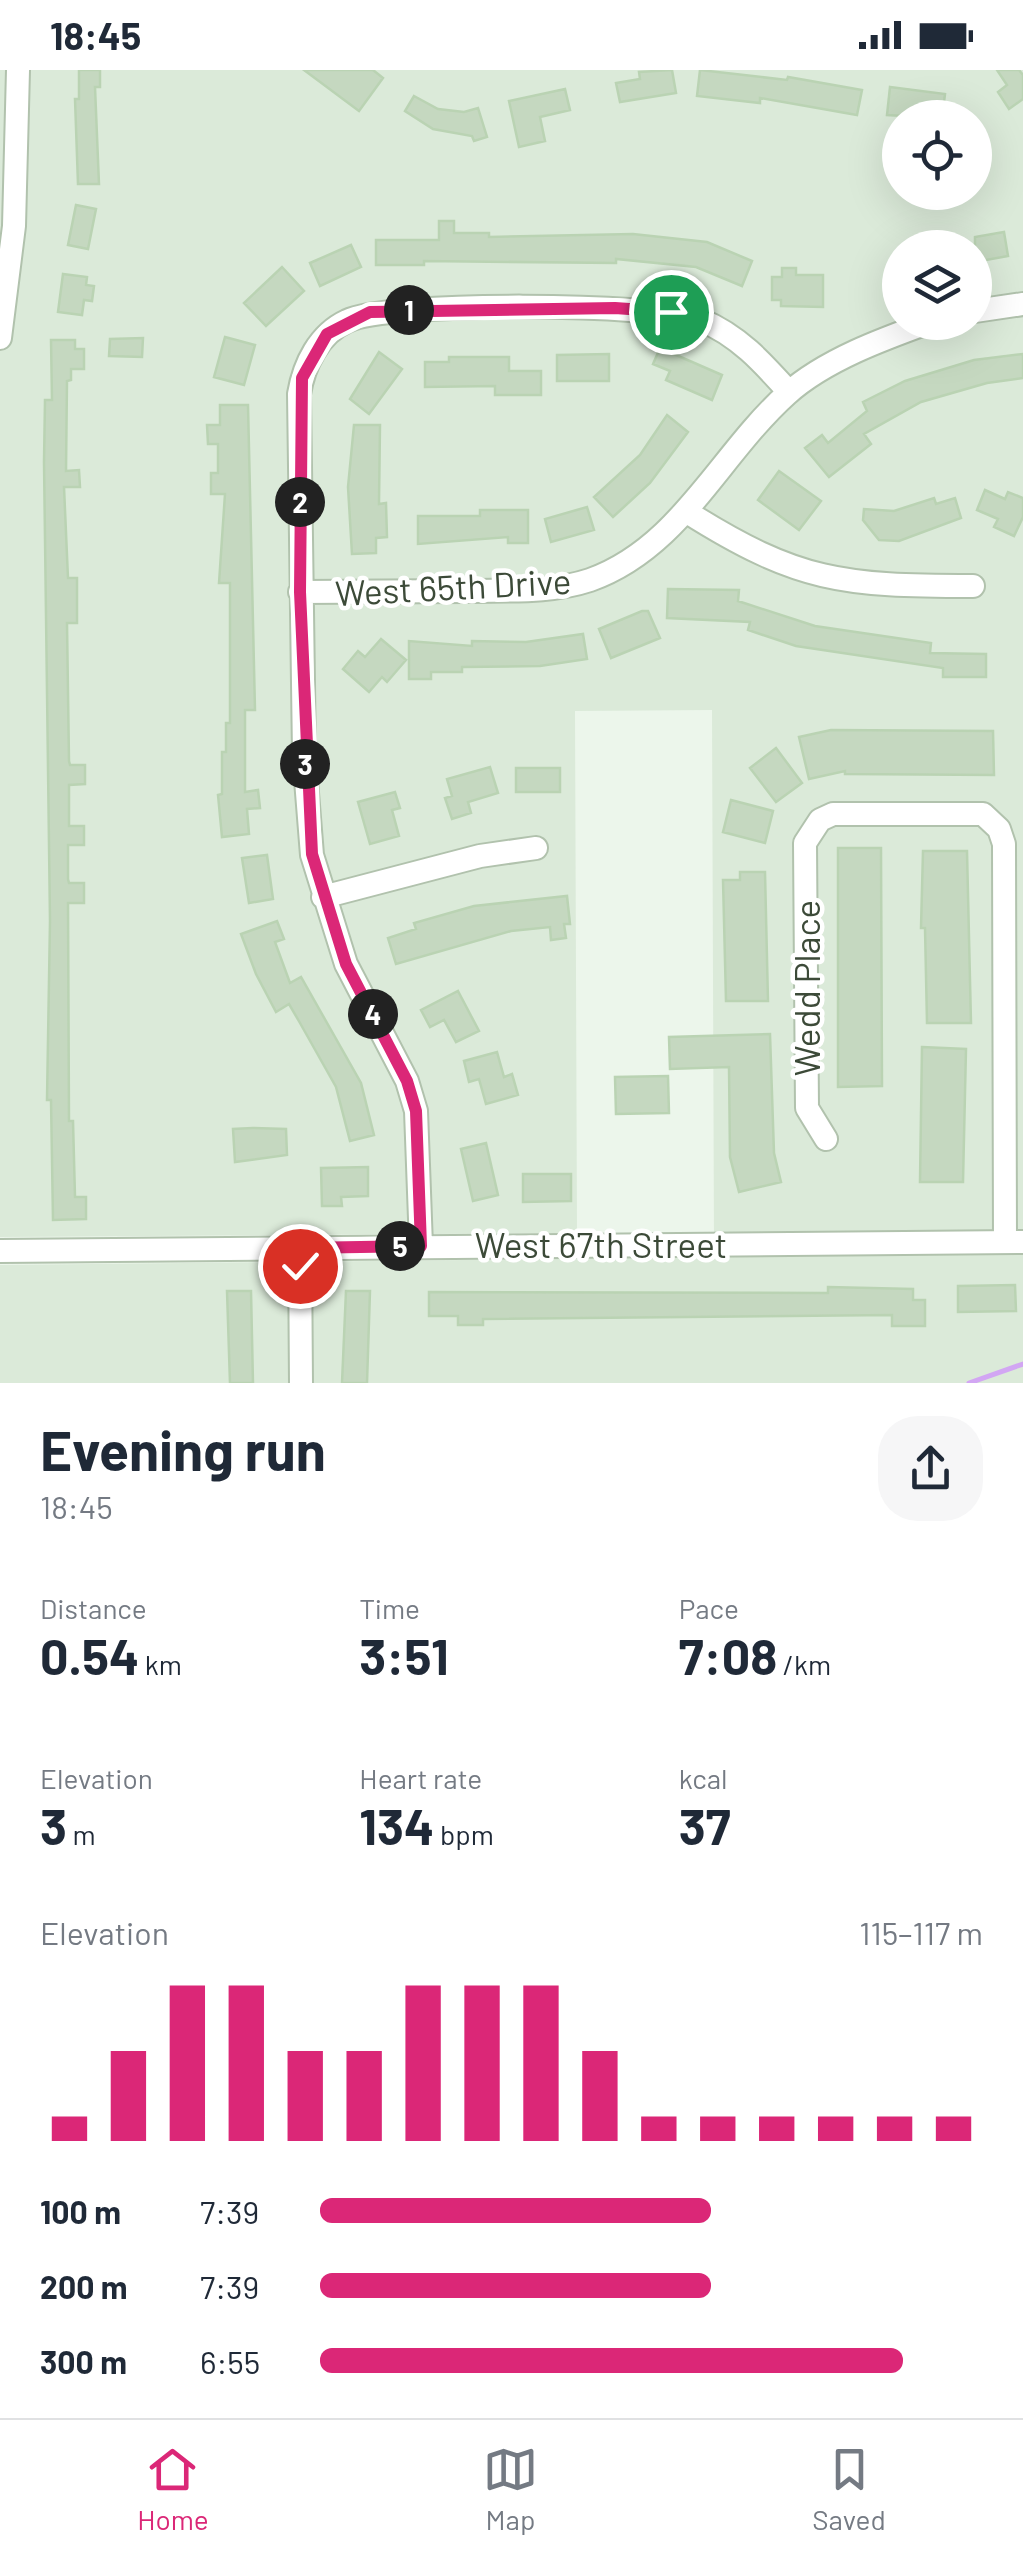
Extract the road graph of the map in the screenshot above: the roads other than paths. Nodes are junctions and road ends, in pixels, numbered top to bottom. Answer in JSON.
{"nodes":[{"id":1,"x":18,"y":70,"type":"edge"},
{"id":2,"x":1023,"y":304,"type":"edge"},
{"id":3,"x":992,"y":309,"type":"edge"},
{"id":4,"x":0,"y":338,"type":"edge"},
{"id":5,"x":885,"y":340,"type":"edge"},
{"id":6,"x":789,"y":392,"type":"junction"},
{"id":7,"x":686,"y":512,"type":"junction"},
{"id":8,"x":972,"y":586,"type":"dead end"},
{"id":9,"x":300,"y":592,"type":"junction"},
{"id":10,"x":536,"y":848,"type":"dead end"},
{"id":11,"x":323,"y":897,"type":"junction"},
{"id":12,"x":826,"y":1139,"type":"dead end"},
{"id":13,"x":1014,"y":1242,"type":"edge"},
{"id":14,"x":421,"y":1246,"type":"junction"},
{"id":15,"x":300,"y":1248,"type":"junction"},
{"id":16,"x":0,"y":1251,"type":"edge"},
{"id":17,"x":301,"y":1383,"type":"edge"}],
"edges":[{"from":1,"to":4,"type":"street"},
{"from":2,"to":3,"type":"street"},
{"from":5,"to":6,"type":"street","name":"West 65th Drive"},
{"from":6,"to":7,"type":"street","name":"West 65th Drive"},
{"from":6,"to":9,"type":"street"},
{"from":7,"to":8,"type":"street"},
{"from":7,"to":9,"type":"street","name":"West 65th Drive"},
{"from":9,"to":11,"type":"street"},
{"from":10,"to":11,"type":"street"},
{"from":11,"to":14,"type":"street"},
{"from":12,"to":13,"type":"street","name":"Wedd Place"},
{"from":13,"to":14,"type":"street","name":"West 67th Street"},
{"from":14,"to":15,"type":"street","name":"West 67th Street"},
{"from":15,"to":16,"type":"street","name":"West 67th Street"},
{"from":15,"to":17,"type":"street"}]}
